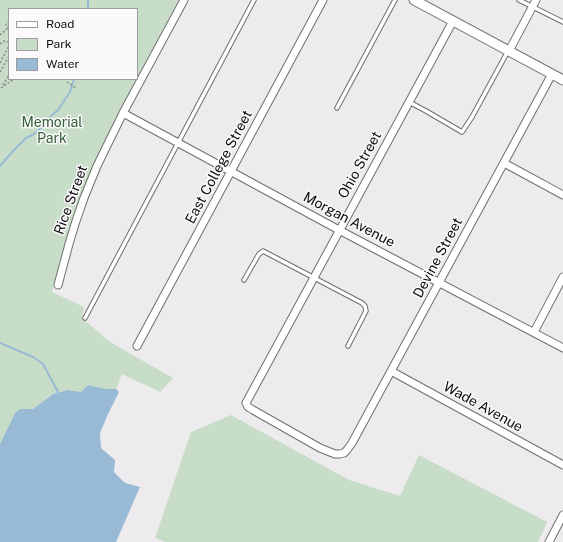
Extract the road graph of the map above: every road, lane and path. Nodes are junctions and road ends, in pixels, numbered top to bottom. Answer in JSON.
{"nodes":[{"id":1,"x":184,"y":0,"type":"edge"},
{"id":2,"x":254,"y":0,"type":"edge"},
{"id":3,"x":323,"y":0,"type":"edge"},
{"id":4,"x":395,"y":0,"type":"edge"},
{"id":5,"x":414,"y":0,"type":"edge"},
{"id":6,"x":519,"y":0,"type":"edge"},
{"id":7,"x":536,"y":0,"type":"edge"},
{"id":8,"x":532,"y":7,"type":"junction"},
{"id":9,"x":453,"y":21,"type":"junction"},
{"id":10,"x":563,"y":22,"type":"edge"},
{"id":11,"x":8,"y":28,"type":"edge"},
{"id":12,"x":0,"y":35,"type":"edge"},
{"id":13,"x":8,"y":42,"type":"edge"},
{"id":14,"x":0,"y":44,"type":"edge"},
{"id":15,"x":8,"y":48,"type":"edge"},
{"id":16,"x":509,"y":50,"type":"junction"},
{"id":17,"x":8,"y":58,"type":"edge"},
{"id":18,"x":0,"y":63,"type":"edge"},
{"id":19,"x":0,"y":72,"type":"edge"},
{"id":20,"x":552,"y":74,"type":"junction"},
{"id":21,"x":8,"y":76,"type":"edge"},
{"id":22,"x":12,"y":80,"type":"edge"},
{"id":23,"x":563,"y":80,"type":"edge"},
{"id":24,"x":67,"y":82,"type":"dead end"},
{"id":25,"x":0,"y":88,"type":"edge"},
{"id":26,"x":76,"y":88,"type":"dead end"},
{"id":27,"x":409,"y":102,"type":"junction"},
{"id":28,"x":337,"y":108,"type":"dead end"},
{"id":29,"x":123,"y":113,"type":"junction"},
{"id":30,"x":177,"y":142,"type":"junction"},
{"id":31,"x":504,"y":163,"type":"junction"},
{"id":32,"x":231,"y":171,"type":"junction"},
{"id":33,"x":563,"y":195,"type":"edge"},
{"id":34,"x":339,"y":230,"type":"junction"},
{"id":35,"x":563,"y":277,"type":"edge"},
{"id":36,"x":313,"y":278,"type":"junction"},
{"id":37,"x":244,"y":280,"type":"dead end"},
{"id":38,"x":440,"y":282,"type":"junction"},
{"id":39,"x":58,"y":286,"type":"dead end"},
{"id":40,"x":85,"y":318,"type":"dead end"},
{"id":41,"x":534,"y":332,"type":"junction"},
{"id":42,"x":137,"y":346,"type":"dead end"},
{"id":43,"x":348,"y":346,"type":"dead end"},
{"id":44,"x":563,"y":348,"type":"edge"},
{"id":45,"x":391,"y":371,"type":"junction"},
{"id":46,"x":344,"y":453,"type":"joint"},
{"id":47,"x":563,"y":465,"type":"edge"},
{"id":48,"x":563,"y":516,"type":"edge"},
{"id":49,"x":549,"y":542,"type":"edge"}],
"edges":[{"from":1,"to":29,"type":"street","name":"Rice Street"},
{"from":2,"to":30,"type":"lane"},
{"from":3,"to":32,"type":"street","name":"East College Street"},
{"from":4,"to":28,"type":"lane"},
{"from":5,"to":9,"type":"street"},
{"from":6,"to":8,"type":"lane"},
{"from":7,"to":8,"type":"street"},
{"from":8,"to":10,"type":"lane"},
{"from":8,"to":16,"type":"street"},
{"from":9,"to":16,"type":"street"},
{"from":9,"to":27,"type":"street","name":"Ohio Street"},
{"from":11,"to":12,"type":"path"},
{"from":13,"to":14,"type":"path"},
{"from":15,"to":18,"type":"path"},
{"from":16,"to":20,"type":"street"},
{"from":16,"to":27,"type":"lane"},
{"from":17,"to":19,"type":"path"},
{"from":20,"to":23,"type":"street"},
{"from":20,"to":31,"type":"street","name":"Devine Street"},
{"from":21,"to":25,"type":"path"},
{"from":22,"to":25,"type":"path"},
{"from":24,"to":26,"type":"path"},
{"from":27,"to":34,"type":"street","name":"Ohio Street"},
{"from":29,"to":30,"type":"street","name":"Morgan Avenue"},
{"from":29,"to":39,"type":"street","name":"Rice Street"},
{"from":30,"to":32,"type":"street","name":"Morgan Avenue"},
{"from":30,"to":40,"type":"lane"},
{"from":31,"to":33,"type":"street"},
{"from":31,"to":38,"type":"street","name":"Devine Street"},
{"from":32,"to":34,"type":"street","name":"Morgan Avenue"},
{"from":32,"to":42,"type":"street","name":"East College Street"},
{"from":34,"to":36,"type":"street","name":"Ohio Street"},
{"from":34,"to":38,"type":"street","name":"Morgan Avenue"},
{"from":35,"to":41,"type":"street"},
{"from":36,"to":37,"type":"lane"},
{"from":36,"to":43,"type":"lane"},
{"from":36,"to":46,"type":"street","name":"Ohio Street"},
{"from":38,"to":41,"type":"street","name":"Morgan Avenue"},
{"from":38,"to":45,"type":"street","name":"Devine Street"},
{"from":41,"to":44,"type":"street","name":"Morgan Avenue"},
{"from":45,"to":46,"type":"street","name":"Devine Street"},
{"from":45,"to":47,"type":"street","name":"Wade Avenue"},
{"from":48,"to":49,"type":"street"}]}
